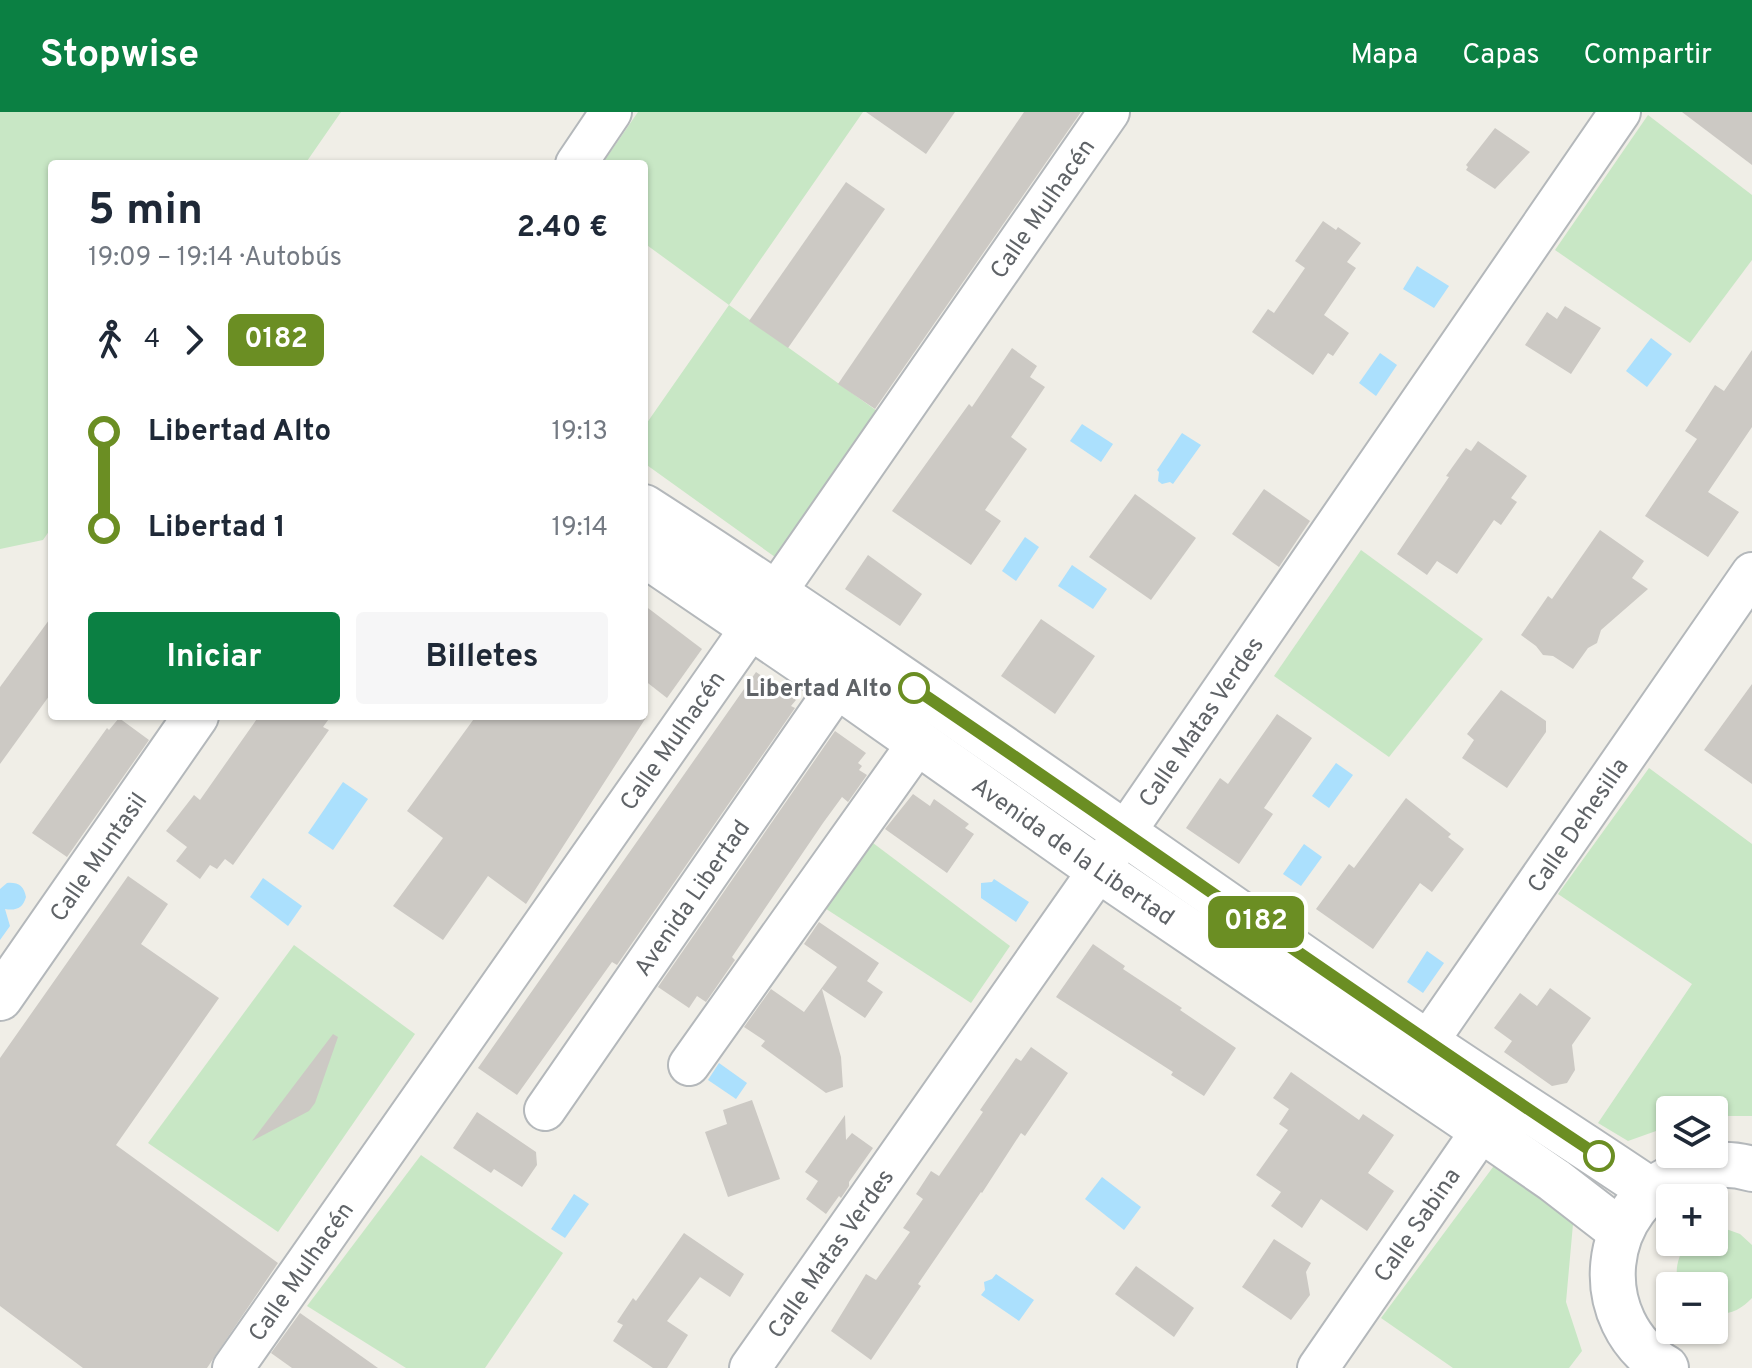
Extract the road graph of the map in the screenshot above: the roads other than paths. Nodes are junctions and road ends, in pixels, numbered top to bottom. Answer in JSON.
{"nodes":[{"id":1,"x":611,"y":112,"type":"edge"},
{"id":2,"x":1109,"y":112,"type":"edge"},
{"id":3,"x":1620,"y":112,"type":"edge"},
{"id":4,"x":579,"y":160,"type":"edge"},
{"id":5,"x":648,"y":510,"type":"edge"},
{"id":6,"x":648,"y":557,"type":"edge"},
{"id":7,"x":1752,"y":573,"type":"edge"},
{"id":8,"x":776,"y":592,"type":"junction"},
{"id":9,"x":751,"y":628,"type":"junction"},
{"id":10,"x":838,"y":686,"type":"junction"},
{"id":11,"x":193,"y":720,"type":"edge"},
{"id":12,"x":918,"y":743,"type":"junction"},
{"id":13,"x":1126,"y":831,"type":"junction"},
{"id":14,"x":1099,"y":870,"type":"junction"},
{"id":15,"x":0,"y":998,"type":"edge"},
{"id":16,"x":1416,"y":1060,"type":"junction"},
{"id":17,"x":689,"y":1065,"type":"dead end"},
{"id":18,"x":1472,"y":1071,"type":"junction"},
{"id":19,"x":545,"y":1110,"type":"dead end"},
{"id":20,"x":1482,"y":1130,"type":"junction"},
{"id":21,"x":1752,"y":1169,"type":"edge"},
{"id":22,"x":1650,"y":1190,"type":"junction"},
{"id":23,"x":1620,"y":1231,"type":"junction"},
{"id":24,"x":233,"y":1368,"type":"edge"},
{"id":25,"x":750,"y":1368,"type":"edge"},
{"id":26,"x":1318,"y":1368,"type":"edge"},
{"id":27,"x":1666,"y":1368,"type":"edge"}],
"edges":[{"from":1,"to":4,"type":"street"},
{"from":2,"to":8,"type":"street","name":"Calle Mulhacén"},
{"from":3,"to":13,"type":"street","name":"Calle Matas Verdes"},
{"from":5,"to":8,"type":"street","name":"Avenida de la Libertad"},
{"from":6,"to":9,"type":"street","name":"Avenida de la Libertad"},
{"from":7,"to":16,"type":"street","name":"Calle Dehesilla"},
{"from":8,"to":9,"type":"street","name":"Calle Mulhacén"},
{"from":8,"to":13,"type":"street","name":"Avenida de la Libertad"},
{"from":9,"to":10,"type":"street","name":"Avenida de la Libertad"},
{"from":9,"to":24,"type":"street","name":"Calle Mulhacén"},
{"from":10,"to":12,"type":"street","name":"Avenida de la Libertad"},
{"from":10,"to":19,"type":"street","name":"Avenida Libertad"},
{"from":11,"to":15,"type":"street","name":"Calle Muntasil"},
{"from":12,"to":14,"type":"street","name":"Avenida de la Libertad"},
{"from":12,"to":17,"type":"street"},
{"from":13,"to":14,"type":"street","name":"Calle Matas Verdes"},
{"from":13,"to":16,"type":"street","name":"Avenida de la Libertad"},
{"from":14,"to":16,"type":"street","name":"Avenida de la Libertad"},
{"from":14,"to":25,"type":"street","name":"Calle Matas Verdes"},
{"from":16,"to":18,"type":"street","name":"Avenida de la Libertad"},
{"from":16,"to":20,"type":"street","name":"Avenida de la Libertad"},
{"from":18,"to":20,"type":"street"},
{"from":18,"to":22,"type":"street","name":"Avenida de la Libertad"},
{"from":20,"to":23,"type":"street","name":"Avenida de la Libertad"},
{"from":20,"to":26,"type":"street","name":"Calle Sabina"},
{"from":21,"to":22,"type":"street"},
{"from":22,"to":23,"type":"street"},
{"from":23,"to":27,"type":"street"}]}
